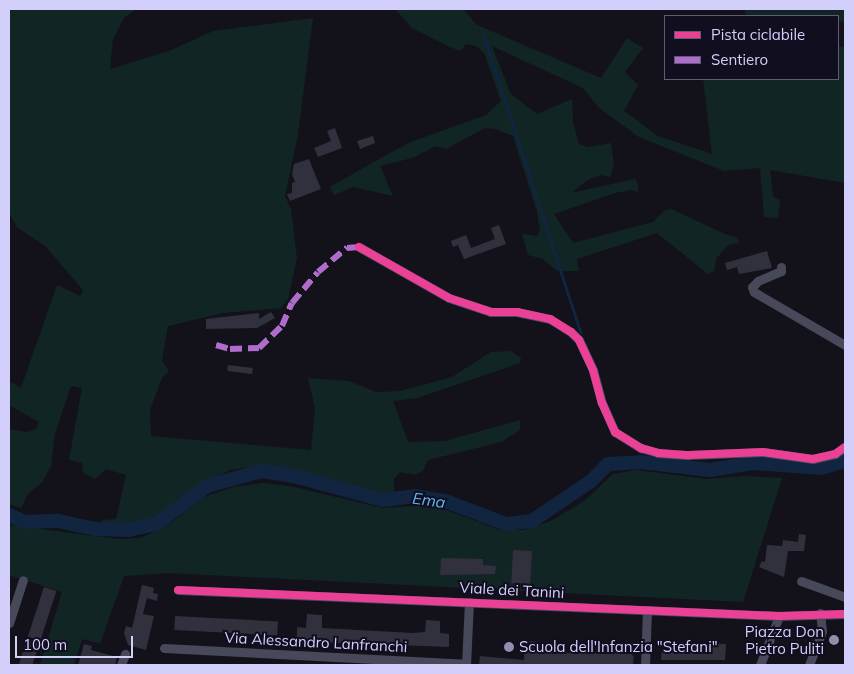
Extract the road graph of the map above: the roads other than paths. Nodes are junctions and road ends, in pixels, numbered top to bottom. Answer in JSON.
{"nodes":[{"id":1,"x":359,"y":247,"type":"dead end"},
{"id":2,"x":781,"y":267,"type":"dead end"},
{"id":3,"x":845,"y":345,"type":"edge"},
{"id":4,"x":845,"y":446,"type":"edge"},
{"id":5,"x":22,"y":580,"type":"dead end"},
{"id":6,"x":801,"y":581,"type":"dead end"},
{"id":7,"x":178,"y":590,"type":"dead end"},
{"id":8,"x":845,"y":597,"type":"edge"},
{"id":9,"x":469,"y":602,"type":"junction"},
{"id":10,"x":11,"y":609,"type":"edge"},
{"id":11,"x":647,"y":610,"type":"junction"},
{"id":12,"x":820,"y":613,"type":"junction"},
{"id":13,"x":845,"y":614,"type":"edge"},
{"id":14,"x":779,"y":616,"type":"junction"},
{"id":15,"x":9,"y":623,"type":"edge"},
{"id":16,"x":164,"y":648,"type":"dead end"},
{"id":17,"x":125,"y":654,"type":"dead end"},
{"id":18,"x":121,"y":665,"type":"edge"},
{"id":19,"x":466,"y":665,"type":"edge"},
{"id":20,"x":645,"y":665,"type":"edge"},
{"id":21,"x":760,"y":665,"type":"edge"},
{"id":22,"x":809,"y":665,"type":"edge"}],
"edges":[{"from":1,"to":4,"type":"street"},
{"from":2,"to":3,"type":"street"},
{"from":5,"to":10,"type":"street"},
{"from":6,"to":8,"type":"street"},
{"from":7,"to":9,"type":"street","name":"Viale dei Tanini"},
{"from":9,"to":11,"type":"street","name":"Viale dei Tanini"},
{"from":9,"to":19,"type":"street"},
{"from":10,"to":15,"type":"street"},
{"from":11,"to":14,"type":"street","name":"Viale dei Tanini"},
{"from":11,"to":20,"type":"street"},
{"from":12,"to":13,"type":"street","name":"Viale dei Tanini"},
{"from":12,"to":14,"type":"street","name":"Viale dei Tanini"},
{"from":12,"to":22,"type":"street"},
{"from":14,"to":21,"type":"street"},
{"from":16,"to":19,"type":"street","name":"Via Alessandro Lanfranchi"},
{"from":17,"to":18,"type":"street"}]}
